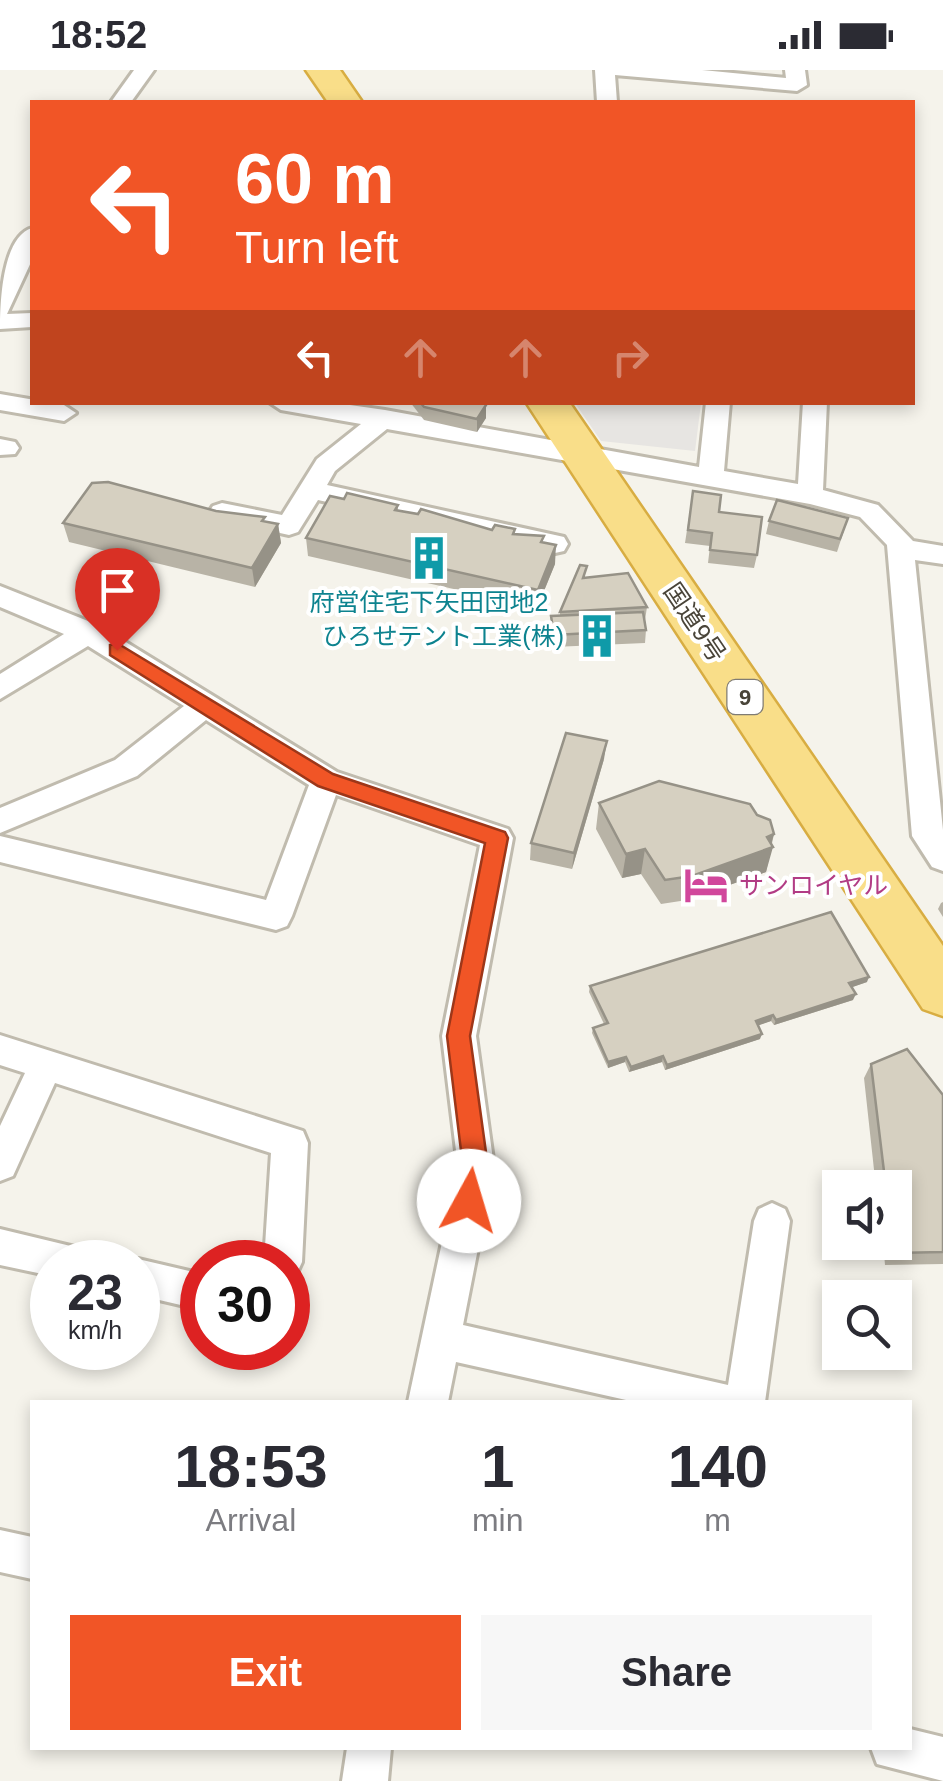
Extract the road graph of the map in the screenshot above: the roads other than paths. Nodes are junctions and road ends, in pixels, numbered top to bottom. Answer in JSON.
{"nodes":[{"id":1,"x":144,"y":70,"type":"edge"},
{"id":2,"x":323,"y":70,"type":"edge"},
{"id":3,"x":604,"y":70,"type":"edge"},
{"id":4,"x":621,"y":70,"type":"edge"},
{"id":5,"x":795,"y":70,"type":"edge"},
{"id":6,"x":122,"y":100,"type":"edge"},
{"id":7,"x":343,"y":100,"type":"edge"},
{"id":8,"x":607,"y":100,"type":"edge"},
{"id":9,"x":30,"y":239,"type":"edge"},
{"id":10,"x":0,"y":308,"type":"edge"},
{"id":11,"x":30,"y":320,"type":"edge"},
{"id":12,"x":0,"y":322,"type":"edge"},
{"id":13,"x":0,"y":402,"type":"edge"},
{"id":14,"x":300,"y":405,"type":"edge"},
{"id":15,"x":549,"y":405,"type":"edge"},
{"id":16,"x":718,"y":405,"type":"edge"},
{"id":17,"x":815,"y":405,"type":"edge"},
{"id":18,"x":64,"y":413,"type":"dead end"},
{"id":19,"x":385,"y":418,"type":"junction"},
{"id":20,"x":584,"y":458,"type":"junction"},
{"id":21,"x":710,"y":474,"type":"junction"},
{"id":22,"x":311,"y":490,"type":"junction"},
{"id":23,"x":810,"y":494,"type":"junction"},
{"id":24,"x":197,"y":507,"type":"edge"},
{"id":25,"x":555,"y":544,"type":"edge"},
{"id":26,"x":901,"y":549,"type":"junction"},
{"id":27,"x":943,"y":556,"type":"edge"},
{"id":28,"x":0,"y":596,"type":"edge"},
{"id":29,"x":88,"y":632,"type":"junction"},
{"id":30,"x":0,"y":688,"type":"edge"},
{"id":31,"x":204,"y":705,"type":"junction"},
{"id":32,"x":326,"y":780,"type":"junction"},
{"id":33,"x":0,"y":821,"type":"edge"},
{"id":34,"x":0,"y":849,"type":"edge"},
{"id":35,"x":943,"y":858,"type":"edge"},
{"id":36,"x":943,"y":992,"type":"edge"},
{"id":37,"x":0,"y":1050,"type":"edge"},
{"id":38,"x":46,"y":1066,"type":"junction"},
{"id":39,"x":0,"y":1164,"type":"edge"},
{"id":40,"x":772,"y":1221,"type":"dead end"},
{"id":41,"x":284,"y":1240,"type":"edge"},
{"id":42,"x":0,"y":1247,"type":"edge"},
{"id":43,"x":30,"y":1253,"type":"edge"},
{"id":44,"x":441,"y":1338,"type":"junction"},
{"id":45,"x":428,"y":1400,"type":"edge"},
{"id":46,"x":711,"y":1400,"type":"edge"},
{"id":47,"x":745,"y":1400,"type":"edge"},
{"id":48,"x":0,"y":1551,"type":"edge"},
{"id":49,"x":30,"y":1558,"type":"edge"},
{"id":50,"x":369,"y":1750,"type":"edge"},
{"id":51,"x":902,"y":1750,"type":"edge"},
{"id":52,"x":943,"y":1759,"type":"edge"},
{"id":53,"x":365,"y":1781,"type":"edge"}],
"edges":[{"from":1,"to":6,"type":"street"},
{"from":2,"to":7,"type":"highway"},
{"from":3,"to":8,"type":"street"},
{"from":4,"to":5,"type":"street"},
{"from":9,"to":10,"type":"street"},
{"from":11,"to":12,"type":"street"},
{"from":13,"to":18,"type":"street"},
{"from":14,"to":19,"type":"street"},
{"from":15,"to":20,"type":"highway","name":"国道9号","number":"9"},
{"from":16,"to":21,"type":"street"},
{"from":17,"to":23,"type":"street"},
{"from":19,"to":20,"type":"street"},
{"from":19,"to":22,"type":"street"},
{"from":20,"to":21,"type":"street"},
{"from":20,"to":36,"type":"highway","name":"国道9号","number":"9"},
{"from":21,"to":23,"type":"street"},
{"from":22,"to":24,"type":"street"},
{"from":22,"to":25,"type":"street"},
{"from":23,"to":26,"type":"street"},
{"from":26,"to":27,"type":"street"},
{"from":26,"to":35,"type":"street"},
{"from":28,"to":29,"type":"street"},
{"from":29,"to":30,"type":"street"},
{"from":29,"to":31,"type":"street"},
{"from":31,"to":32,"type":"street"},
{"from":31,"to":33,"type":"street"},
{"from":32,"to":34,"type":"street"},
{"from":32,"to":44,"type":"street"},
{"from":37,"to":38,"type":"street"},
{"from":38,"to":39,"type":"street"},
{"from":38,"to":41,"type":"street"},
{"from":40,"to":47,"type":"street"},
{"from":42,"to":43,"type":"street"},
{"from":44,"to":45,"type":"street"},
{"from":44,"to":46,"type":"street"},
{"from":48,"to":49,"type":"street"},
{"from":50,"to":53,"type":"street"},
{"from":51,"to":52,"type":"street"}]}
